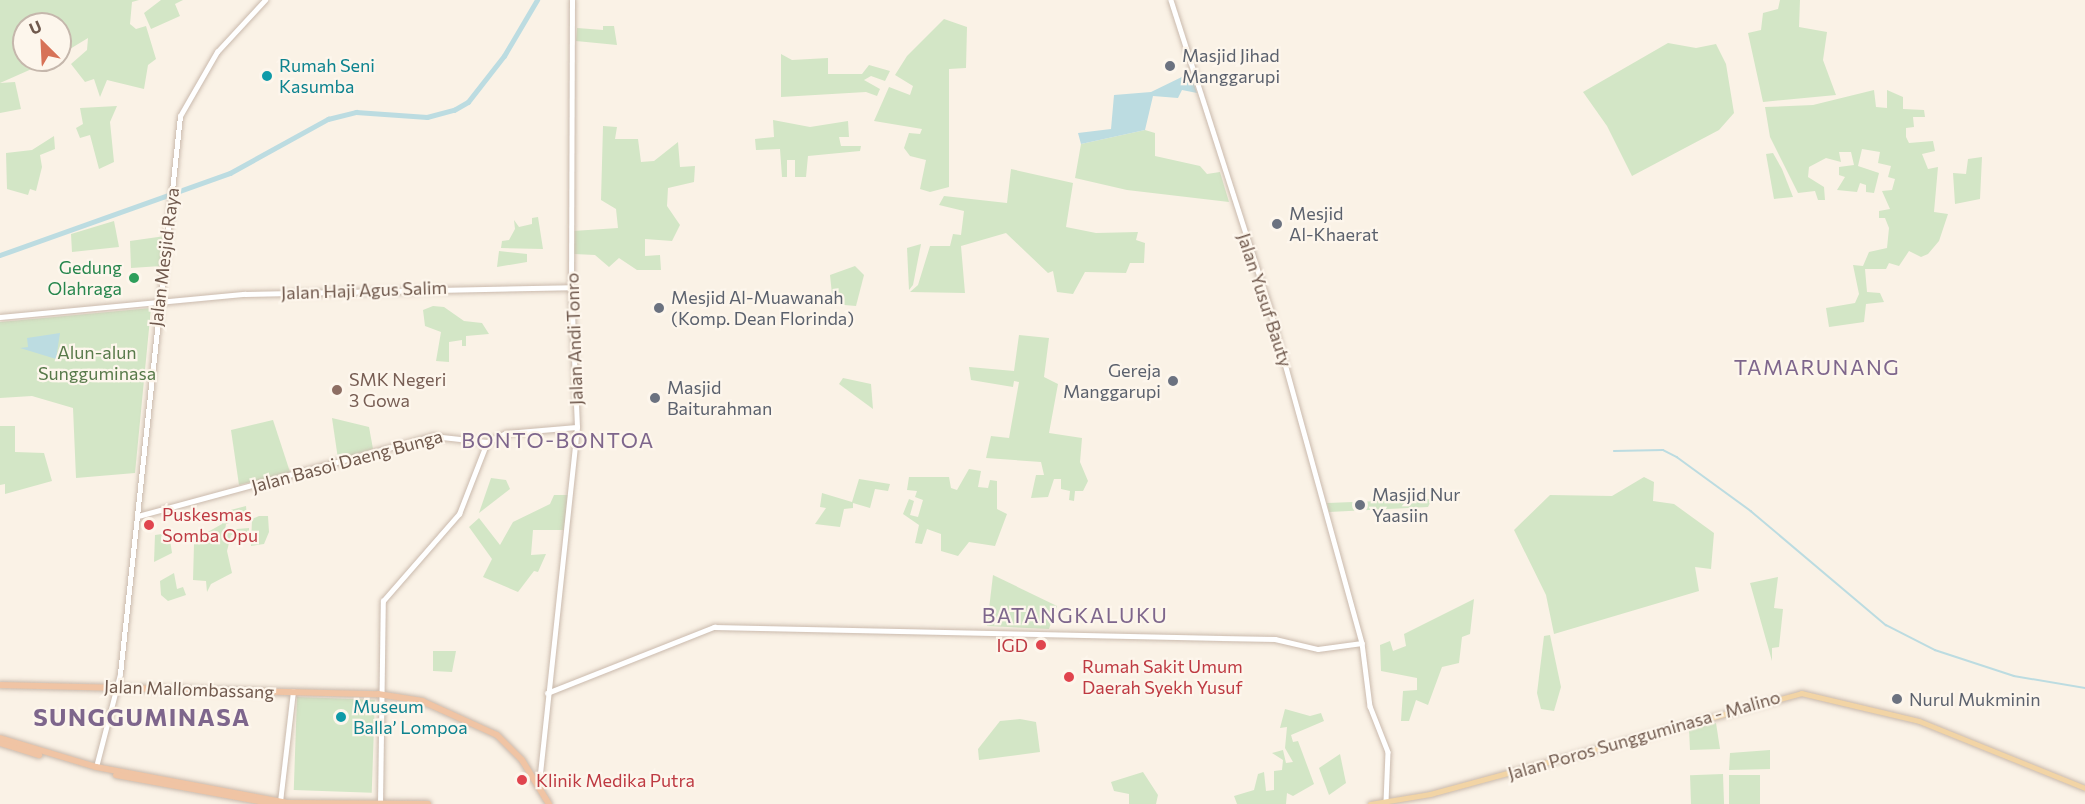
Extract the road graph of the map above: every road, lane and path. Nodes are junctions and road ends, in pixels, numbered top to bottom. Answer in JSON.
{"nodes":[{"id":1,"x":265,"y":0,"type":"edge"},
{"id":2,"x":572,"y":0,"type":"edge"},
{"id":3,"x":1171,"y":0,"type":"edge"},
{"id":4,"x":571,"y":287,"type":"junction"},
{"id":5,"x":158,"y":302,"type":"junction"},
{"id":6,"x":0,"y":317,"type":"edge"},
{"id":7,"x":577,"y":427,"type":"junction"},
{"id":8,"x":487,"y":442,"type":"junction"},
{"id":9,"x":138,"y":516,"type":"junction"},
{"id":10,"x":1362,"y":643,"type":"junction"},
{"id":11,"x":0,"y":685,"type":"edge"},
{"id":12,"x":118,"y":686,"type":"junction"},
{"id":13,"x":293,"y":692,"type":"junction"},
{"id":14,"x":547,"y":693,"type":"junction"},
{"id":15,"x":378,"y":694,"type":"junction"},
{"id":16,"x":0,"y":738,"type":"edge"},
{"id":17,"x":0,"y":743,"type":"edge"},
{"id":18,"x":96,"y":767,"type":"junction"},
{"id":19,"x":539,"y":783,"type":"junction"},
{"id":20,"x":2085,"y":788,"type":"edge"},
{"id":21,"x":1386,"y":802,"type":"junction"},
{"id":22,"x":281,"y":803,"type":"edge"},
{"id":23,"x":378,"y":803,"type":"edge"},
{"id":24,"x":428,"y":804,"type":"edge"},
{"id":25,"x":549,"y":804,"type":"edge"},
{"id":26,"x":1370,"y":804,"type":"edge"}],
"edges":[{"from":1,"to":5,"type":"street","name":"Jalan Mesjid Raya"},
{"from":2,"to":4,"type":"street","name":"Jalan Andi Tonro"},
{"from":3,"to":10,"type":"street","name":"Jalan Yusuf Bauty"},
{"from":4,"to":5,"type":"street","name":"Jalan Haji Agus Salim"},
{"from":4,"to":7,"type":"street","name":"Jalan Andi Tonro"},
{"from":5,"to":6,"type":"street","name":"Jalan Haji Agus Salim"},
{"from":5,"to":9,"type":"street","name":"Jalan Mesjid Raya"},
{"from":7,"to":8,"type":"street"},
{"from":7,"to":14,"type":"street","name":"Jalan Andi Tonro"},
{"from":8,"to":9,"type":"street","name":"Jalan Basoi Daeng Bunga"},
{"from":8,"to":15,"type":"street"},
{"from":9,"to":12,"type":"street","name":"Jalan Mesjid Raya"},
{"from":10,"to":14,"type":"street"},
{"from":10,"to":21,"type":"street","name":"Jalan Yusuf Bauty"},
{"from":11,"to":12,"type":"highway","name":"Jalan Mallombassang"},
{"from":12,"to":13,"type":"highway","name":"Jalan Mallombassang"},
{"from":12,"to":18,"type":"street","name":"Jalan Mesjid Raya"},
{"from":13,"to":15,"type":"highway","name":"Jalan Mallombassang"},
{"from":13,"to":22,"type":"street"},
{"from":14,"to":19,"type":"street","name":"Jalan Andi Tonro"},
{"from":15,"to":19,"type":"highway","name":"Jalan Mallombassang"},
{"from":15,"to":23,"type":"street"},
{"from":16,"to":18,"type":"highway"},
{"from":17,"to":22,"type":"highway"},
{"from":18,"to":22,"type":"highway"},
{"from":19,"to":25,"type":"highway","name":"Jalan Mallombassang"},
{"from":20,"to":21,"type":"main road","name":"Jalan Poros Sungguminasa - Malino"},
{"from":21,"to":26,"type":"main road","name":"Jalan Poros Sungguminasa - Malino"},
{"from":22,"to":23,"type":"highway"},
{"from":23,"to":24,"type":"highway"}]}
